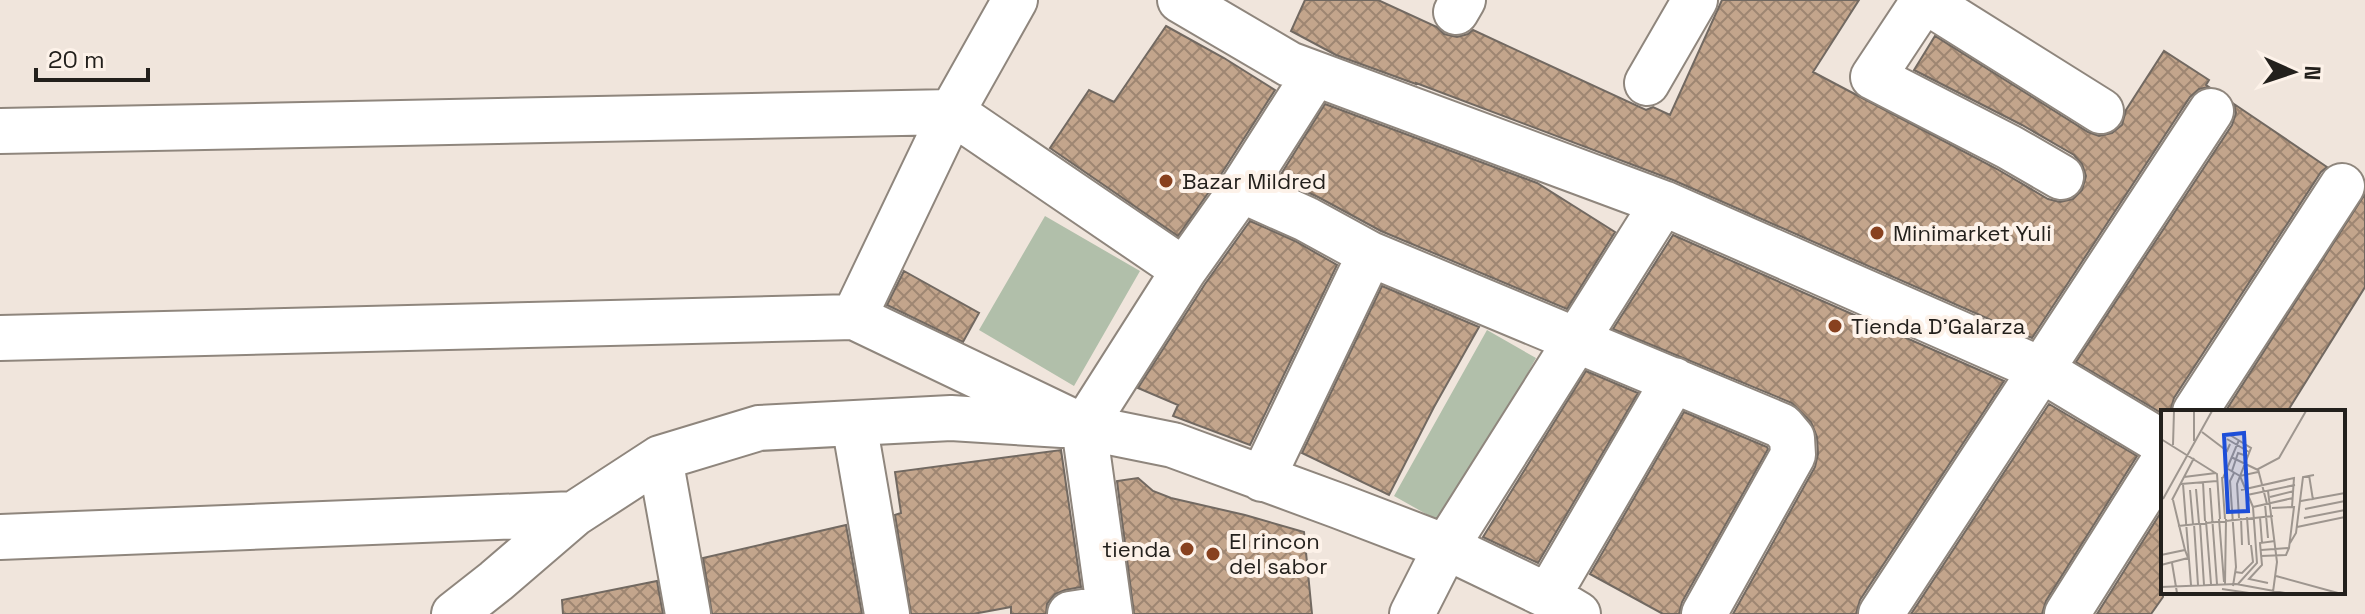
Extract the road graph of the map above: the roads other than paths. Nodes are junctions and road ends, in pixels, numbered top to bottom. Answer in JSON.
{"nodes":[{"id":1,"x":1015,"y":0,"type":"edge"},
{"id":2,"x":1180,"y":0,"type":"edge"},
{"id":3,"x":1695,"y":0,"type":"edge"},
{"id":4,"x":1924,"y":0,"type":"edge"},
{"id":5,"x":1315,"y":74,"type":"junction"},
{"id":6,"x":1647,"y":83,"type":"dead end"},
{"id":7,"x":2101,"y":111,"type":"dead end"},
{"id":8,"x":2211,"y":111,"type":"dead end"},
{"id":9,"x":952,"y":112,"type":"junction"},
{"id":10,"x":0,"y":131,"type":"edge"},
{"id":11,"x":2061,"y":177,"type":"dead end"},
{"id":12,"x":2342,"y":186,"type":"dead end"},
{"id":13,"x":1241,"y":190,"type":"junction"},
{"id":14,"x":1663,"y":203,"type":"junction"},
{"id":15,"x":1370,"y":254,"type":"junction"},
{"id":16,"x":1184,"y":270,"type":"junction"},
{"id":17,"x":854,"y":317,"type":"junction"},
{"id":18,"x":0,"y":338,"type":"edge"},
{"id":19,"x":1578,"y":340,"type":"junction"},
{"id":20,"x":2040,"y":369,"type":"junction"},
{"id":21,"x":1674,"y":380,"type":"junction"},
{"id":22,"x":2196,"y":410,"type":"edge"},
{"id":23,"x":854,"y":423,"type":"junction"},
{"id":24,"x":1084,"y":427,"type":"junction"},
{"id":25,"x":2161,"y":442,"type":"edge"},
{"id":26,"x":660,"y":458,"type":"junction"},
{"id":27,"x":2161,"y":465,"type":"edge"},
{"id":28,"x":1262,"y":479,"type":"junction"},
{"id":29,"x":574,"y":514,"type":"junction"},
{"id":30,"x":0,"y":537,"type":"edge"},
{"id":31,"x":1446,"y":547,"type":"junction"},
{"id":32,"x":498,"y":598,"type":"edge"},
{"id":33,"x":1563,"y":605,"type":"edge"},
{"id":34,"x":1096,"y":612,"type":"edge"},
{"id":35,"x":454,"y":614,"type":"edge"},
{"id":36,"x":688,"y":614,"type":"edge"},
{"id":37,"x":887,"y":614,"type":"edge"},
{"id":38,"x":1412,"y":614,"type":"edge"},
{"id":39,"x":1704,"y":614,"type":"edge"},
{"id":40,"x":1881,"y":614,"type":"edge"},
{"id":41,"x":2067,"y":614,"type":"edge"}],
"edges":[{"from":1,"to":9,"type":"street"},
{"from":2,"to":5,"type":"street"},
{"from":3,"to":6,"type":"street"},
{"from":4,"to":7,"type":"street"},
{"from":4,"to":11,"type":"street"},
{"from":5,"to":13,"type":"street"},
{"from":5,"to":14,"type":"street"},
{"from":8,"to":20,"type":"street"},
{"from":9,"to":10,"type":"street"},
{"from":9,"to":16,"type":"street"},
{"from":9,"to":17,"type":"street"},
{"from":12,"to":22,"type":"street"},
{"from":13,"to":15,"type":"street"},
{"from":13,"to":16,"type":"street"},
{"from":14,"to":19,"type":"street"},
{"from":14,"to":20,"type":"street"},
{"from":15,"to":19,"type":"street"},
{"from":15,"to":28,"type":"street"},
{"from":16,"to":24,"type":"street"},
{"from":17,"to":18,"type":"street"},
{"from":17,"to":24,"type":"street"},
{"from":19,"to":21,"type":"street"},
{"from":19,"to":31,"type":"street"},
{"from":20,"to":25,"type":"street"},
{"from":20,"to":40,"type":"street"},
{"from":21,"to":33,"type":"street"},
{"from":21,"to":39,"type":"street"},
{"from":23,"to":24,"type":"street"},
{"from":23,"to":26,"type":"street"},
{"from":23,"to":37,"type":"street"},
{"from":24,"to":28,"type":"street"},
{"from":24,"to":34,"type":"street"},
{"from":26,"to":29,"type":"street"},
{"from":26,"to":36,"type":"street"},
{"from":27,"to":41,"type":"street"},
{"from":28,"to":31,"type":"street"},
{"from":29,"to":30,"type":"street"},
{"from":29,"to":32,"type":"street"},
{"from":31,"to":33,"type":"street"},
{"from":31,"to":38,"type":"street"},
{"from":32,"to":35,"type":"street"}]}
